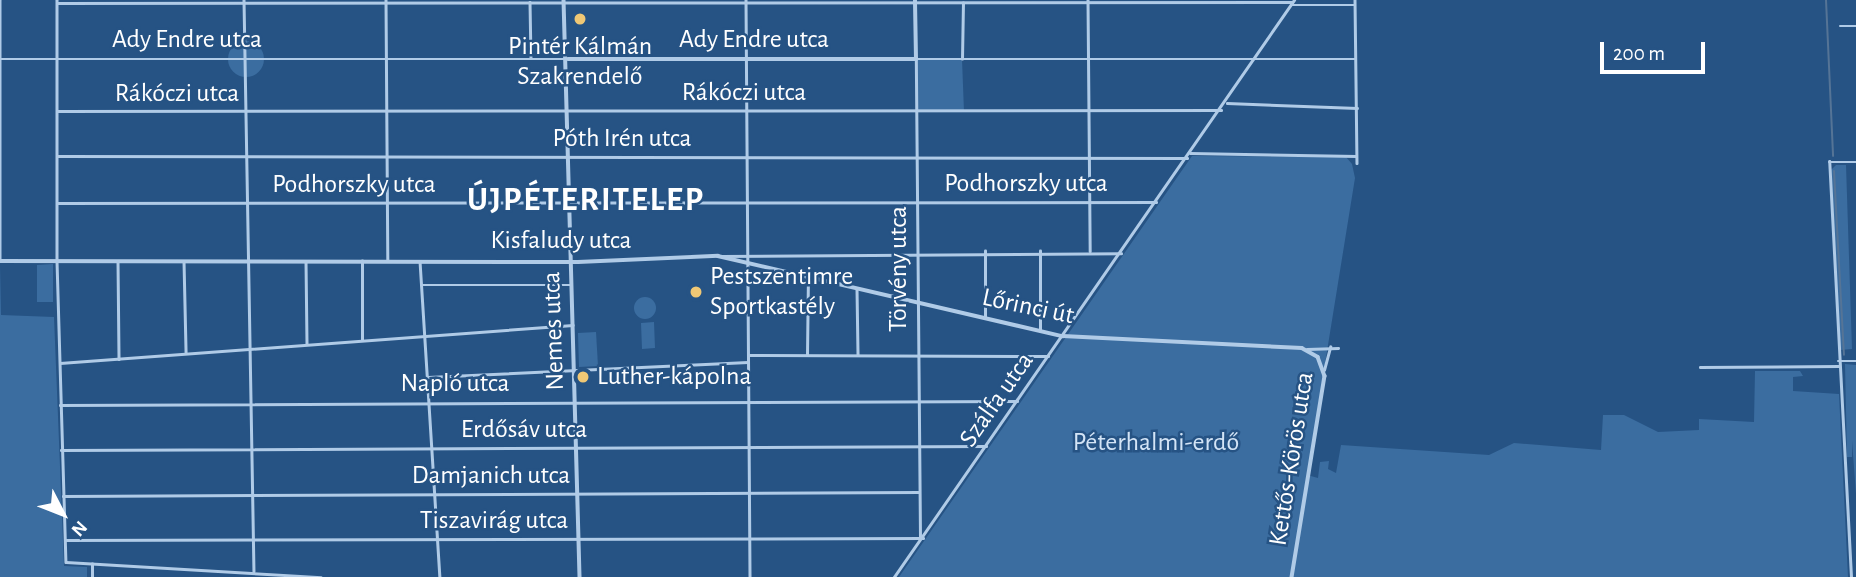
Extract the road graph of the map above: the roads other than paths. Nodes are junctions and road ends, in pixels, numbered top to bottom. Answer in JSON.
{"nodes":[{"id":1,"x":0,"y":0,"type":"edge"},
{"id":2,"x":57,"y":1,"type":"edge"},
{"id":3,"x":386,"y":1,"type":"edge"},
{"id":4,"x":564,"y":1,"type":"edge"},
{"id":5,"x":746,"y":1,"type":"edge"},
{"id":6,"x":915,"y":1,"type":"edge"},
{"id":7,"x":1088,"y":1,"type":"edge"},
{"id":8,"x":244,"y":2,"type":"edge"},
{"id":9,"x":530,"y":2,"type":"junction"},
{"id":10,"x":1292,"y":2,"type":"edge"},
{"id":11,"x":1355,"y":2,"type":"edge"},
{"id":12,"x":962,"y":3,"type":"junction"},
{"id":13,"x":1840,"y":26,"type":"dead end"},
{"id":14,"x":1856,"y":26,"type":"edge"},
{"id":15,"x":1257,"y":58,"type":"junction"},
{"id":16,"x":57,"y":59,"type":"junction"},
{"id":17,"x":387,"y":59,"type":"junction"},
{"id":18,"x":531,"y":59,"type":"junction"},
{"id":19,"x":567,"y":59,"type":"junction"},
{"id":20,"x":747,"y":59,"type":"junction"},
{"id":21,"x":916,"y":59,"type":"junction"},
{"id":22,"x":962,"y":59,"type":"junction"},
{"id":23,"x":1088,"y":59,"type":"junction"},
{"id":24,"x":0,"y":60,"type":"edge"},
{"id":25,"x":247,"y":60,"type":"junction"},
{"id":26,"x":1355,"y":60,"type":"junction"},
{"id":27,"x":1226,"y":103,"type":"junction"},
{"id":28,"x":1357,"y":108,"type":"junction"},
{"id":29,"x":567,"y":110,"type":"junction"},
{"id":30,"x":917,"y":110,"type":"junction"},
{"id":31,"x":1089,"y":110,"type":"junction"},
{"id":32,"x":1221,"y":110,"type":"junction"},
{"id":33,"x":57,"y":111,"type":"junction"},
{"id":34,"x":247,"y":111,"type":"junction"},
{"id":35,"x":387,"y":111,"type":"junction"},
{"id":36,"x":747,"y":111,"type":"junction"},
{"id":37,"x":1190,"y":153,"type":"junction"},
{"id":38,"x":1088,"y":154,"type":"junction"},
{"id":39,"x":57,"y":156,"type":"junction"},
{"id":40,"x":247,"y":156,"type":"junction"},
{"id":41,"x":387,"y":156,"type":"junction"},
{"id":42,"x":569,"y":156,"type":"junction"},
{"id":43,"x":747,"y":156,"type":"junction"},
{"id":44,"x":918,"y":156,"type":"junction"},
{"id":45,"x":1356,"y":156,"type":"junction"},
{"id":46,"x":1187,"y":158,"type":"junction"},
{"id":47,"x":1856,"y":162,"type":"edge"},
{"id":48,"x":1357,"y":163,"type":"dead end"},
{"id":49,"x":747,"y":202,"type":"junction"},
{"id":50,"x":918,"y":202,"type":"junction"},
{"id":51,"x":1089,"y":202,"type":"junction"},
{"id":52,"x":1156,"y":202,"type":"junction"},
{"id":53,"x":57,"y":203,"type":"junction"},
{"id":54,"x":248,"y":203,"type":"junction"},
{"id":55,"x":388,"y":203,"type":"junction"},
{"id":56,"x":569,"y":203,"type":"junction"},
{"id":57,"x":919,"y":251,"type":"junction"},
{"id":58,"x":985,"y":251,"type":"junction"},
{"id":59,"x":1040,"y":251,"type":"junction"},
{"id":60,"x":1090,"y":251,"type":"junction"},
{"id":61,"x":748,"y":253,"type":"junction"},
{"id":62,"x":1121,"y":253,"type":"junction"},
{"id":63,"x":718,"y":256,"type":"junction"},
{"id":64,"x":248,"y":260,"type":"junction"},
{"id":65,"x":0,"y":261,"type":"edge"},
{"id":66,"x":57,"y":261,"type":"junction"},
{"id":67,"x":118,"y":261,"type":"junction"},
{"id":68,"x":184,"y":261,"type":"junction"},
{"id":69,"x":306,"y":261,"type":"junction"},
{"id":70,"x":362,"y":261,"type":"junction"},
{"id":71,"x":388,"y":261,"type":"junction"},
{"id":72,"x":420,"y":261,"type":"junction"},
{"id":73,"x":571,"y":261,"type":"junction"},
{"id":74,"x":748,"y":264,"type":"junction"},
{"id":75,"x":808,"y":278,"type":"junction"},
{"id":76,"x":422,"y":285,"type":"junction"},
{"id":77,"x":572,"y":285,"type":"junction"},
{"id":78,"x":858,"y":289,"type":"junction"},
{"id":79,"x":918,"y":303,"type":"junction"},
{"id":80,"x":985,"y":318,"type":"junction"},
{"id":81,"x":573,"y":325,"type":"junction"},
{"id":82,"x":1040,"y":331,"type":"junction"},
{"id":83,"x":425,"y":335,"type":"junction"},
{"id":84,"x":1063,"y":336,"type":"junction"},
{"id":85,"x":362,"y":340,"type":"junction"},
{"id":86,"x":307,"y":344,"type":"junction"},
{"id":87,"x":1329,"y":347,"type":"junction"},
{"id":88,"x":250,"y":348,"type":"junction"},
{"id":89,"x":1338,"y":348,"type":"dead end"},
{"id":90,"x":1307,"y":349,"type":"junction"},
{"id":91,"x":186,"y":353,"type":"junction"},
{"id":92,"x":858,"y":354,"type":"junction"},
{"id":93,"x":919,"y":354,"type":"junction"},
{"id":94,"x":748,"y":355,"type":"junction"},
{"id":95,"x":807,"y":355,"type":"junction"},
{"id":96,"x":1048,"y":356,"type":"junction"},
{"id":97,"x":119,"y":359,"type":"junction"},
{"id":98,"x":1838,"y":361,"type":"junction"},
{"id":99,"x":1856,"y":361,"type":"edge"},
{"id":100,"x":748,"y":362,"type":"junction"},
{"id":101,"x":58,"y":363,"type":"junction"},
{"id":102,"x":1839,"y":366,"type":"junction"},
{"id":103,"x":1700,"y":367,"type":"dead end"},
{"id":104,"x":1324,"y":370,"type":"junction"},
{"id":105,"x":575,"y":371,"type":"junction"},
{"id":106,"x":428,"y":377,"type":"junction"},
{"id":107,"x":575,"y":400,"type":"junction"},
{"id":108,"x":750,"y":400,"type":"junction"},
{"id":109,"x":919,"y":400,"type":"junction"},
{"id":110,"x":1017,"y":401,"type":"junction"},
{"id":111,"x":430,"y":402,"type":"junction"},
{"id":112,"x":251,"y":403,"type":"junction"},
{"id":113,"x":60,"y":405,"type":"junction"},
{"id":114,"x":749,"y":446,"type":"junction"},
{"id":115,"x":920,"y":446,"type":"junction"},
{"id":116,"x":986,"y":446,"type":"junction"},
{"id":117,"x":432,"y":447,"type":"junction"},
{"id":118,"x":576,"y":447,"type":"junction"},
{"id":119,"x":252,"y":449,"type":"junction"},
{"id":120,"x":61,"y":450,"type":"junction"},
{"id":121,"x":749,"y":492,"type":"junction"},
{"id":122,"x":919,"y":492,"type":"junction"},
{"id":123,"x":435,"y":493,"type":"junction"},
{"id":124,"x":577,"y":493,"type":"junction"},
{"id":125,"x":252,"y":495,"type":"junction"},
{"id":126,"x":63,"y":496,"type":"junction"},
{"id":127,"x":578,"y":538,"type":"junction"},
{"id":128,"x":749,"y":538,"type":"junction"},
{"id":129,"x":922,"y":538,"type":"junction"},
{"id":130,"x":438,"y":539,"type":"junction"},
{"id":131,"x":65,"y":540,"type":"junction"},
{"id":132,"x":253,"y":541,"type":"junction"},
{"id":133,"x":92,"y":564,"type":"junction"},
{"id":134,"x":254,"y":572,"type":"junction"},
{"id":135,"x":228,"y":575,"type":"edge"},
{"id":136,"x":92,"y":577,"type":"edge"},
{"id":137,"x":321,"y":577,"type":"edge"},
{"id":138,"x":440,"y":577,"type":"edge"},
{"id":139,"x":580,"y":577,"type":"edge"},
{"id":140,"x":750,"y":577,"type":"edge"},
{"id":141,"x":894,"y":577,"type":"edge"},
{"id":142,"x":1292,"y":577,"type":"edge"},
{"id":143,"x":1851,"y":577,"type":"edge"}],
"edges":[{"from":1,"to":24,"type":"street"},
{"from":2,"to":8,"type":"street"},
{"from":2,"to":16,"type":"street"},
{"from":3,"to":8,"type":"street"},
{"from":3,"to":9,"type":"street"},
{"from":3,"to":17,"type":"street"},
{"from":4,"to":5,"type":"street"},
{"from":4,"to":9,"type":"street"},
{"from":4,"to":19,"type":"street","name":"Nemes utca"},
{"from":5,"to":6,"type":"street"},
{"from":5,"to":20,"type":"street"},
{"from":6,"to":12,"type":"street"},
{"from":6,"to":21,"type":"street","name":"Törvény utca"},
{"from":7,"to":10,"type":"street"},
{"from":7,"to":12,"type":"street"},
{"from":7,"to":23,"type":"street"},
{"from":8,"to":25,"type":"street"},
{"from":9,"to":18,"type":"street"},
{"from":10,"to":11,"type":"street"},
{"from":10,"to":15,"type":"street","name":"Szálfa utca"},
{"from":11,"to":26,"type":"street"},
{"from":12,"to":22,"type":"street"},
{"from":13,"to":14,"type":"street"},
{"from":15,"to":23,"type":"street","name":"Ady Endre utca"},
{"from":15,"to":26,"type":"street","name":"Ady Endre utca"},
{"from":15,"to":27,"type":"street","name":"Szálfa utca"},
{"from":16,"to":24,"type":"street","name":"Ady Endre utca"},
{"from":16,"to":25,"type":"street","name":"Ady Endre utca"},
{"from":16,"to":33,"type":"street"},
{"from":17,"to":18,"type":"street","name":"Ady Endre utca"},
{"from":17,"to":25,"type":"street","name":"Ady Endre utca"},
{"from":17,"to":35,"type":"street"},
{"from":18,"to":19,"type":"street","name":"Ady Endre utca"},
{"from":19,"to":20,"type":"street","name":"Ady Endre utca"},
{"from":19,"to":29,"type":"street","name":"Nemes utca"},
{"from":20,"to":21,"type":"street","name":"Ady Endre utca"},
{"from":20,"to":36,"type":"street"},
{"from":21,"to":22,"type":"street","name":"Ady Endre utca"},
{"from":21,"to":30,"type":"street","name":"Törvény utca"},
{"from":22,"to":23,"type":"street","name":"Ady Endre utca"},
{"from":23,"to":31,"type":"street"},
{"from":24,"to":65,"type":"street"},
{"from":25,"to":34,"type":"street"},
{"from":26,"to":28,"type":"street"},
{"from":27,"to":28,"type":"street"},
{"from":27,"to":32,"type":"street","name":"Szálfa utca"},
{"from":28,"to":45,"type":"street"},
{"from":29,"to":35,"type":"street","name":"Rákóczi utca"},
{"from":29,"to":36,"type":"street","name":"Rákóczi utca"},
{"from":29,"to":42,"type":"street","name":"Nemes utca"},
{"from":30,"to":31,"type":"street","name":"Rákóczi utca"},
{"from":30,"to":36,"type":"street","name":"Rákóczi utca"},
{"from":30,"to":44,"type":"street","name":"Törvény utca"},
{"from":31,"to":32,"type":"street","name":"Rákóczi utca"},
{"from":31,"to":38,"type":"street"},
{"from":32,"to":37,"type":"street","name":"Szálfa utca"},
{"from":33,"to":34,"type":"street","name":"Rákóczi utca"},
{"from":33,"to":39,"type":"street"},
{"from":34,"to":35,"type":"street","name":"Rákóczi utca"},
{"from":34,"to":40,"type":"street"},
{"from":35,"to":41,"type":"street"},
{"from":36,"to":43,"type":"street"},
{"from":37,"to":45,"type":"street"},
{"from":37,"to":46,"type":"street","name":"Szálfa utca"},
{"from":38,"to":44,"type":"street","name":"Póth Irén utca"},
{"from":38,"to":46,"type":"street","name":"Póth Irén utca"},
{"from":38,"to":51,"type":"street"},
{"from":39,"to":40,"type":"street","name":"Póth Irén utca"},
{"from":39,"to":53,"type":"street"},
{"from":40,"to":41,"type":"street","name":"Póth Irén utca"},
{"from":40,"to":54,"type":"street"},
{"from":41,"to":42,"type":"street","name":"Póth Irén utca"},
{"from":41,"to":55,"type":"street"},
{"from":42,"to":43,"type":"street","name":"Póth Irén utca"},
{"from":42,"to":56,"type":"street","name":"Nemes utca"},
{"from":43,"to":44,"type":"street","name":"Póth Irén utca"},
{"from":43,"to":49,"type":"street"},
{"from":44,"to":50,"type":"street","name":"Törvény utca"},
{"from":45,"to":48,"type":"street"},
{"from":46,"to":52,"type":"street","name":"Szálfa utca"},
{"from":47,"to":98,"type":"street"},
{"from":49,"to":50,"type":"street","name":"Podhorszky utca"},
{"from":49,"to":56,"type":"street","name":"Podhorszky utca"},
{"from":49,"to":61,"type":"street"},
{"from":50,"to":51,"type":"street","name":"Podhorszky utca"},
{"from":50,"to":57,"type":"street","name":"Törvény utca"},
{"from":51,"to":52,"type":"street","name":"Podhorszky utca"},
{"from":51,"to":60,"type":"street"},
{"from":52,"to":62,"type":"street","name":"Szálfa utca"},
{"from":53,"to":54,"type":"street","name":"Podhorszky utca"},
{"from":53,"to":66,"type":"street"},
{"from":54,"to":55,"type":"street","name":"Podhorszky utca"},
{"from":54,"to":64,"type":"street"},
{"from":55,"to":56,"type":"street","name":"Podhorszky utca"},
{"from":55,"to":71,"type":"street"},
{"from":56,"to":73,"type":"street","name":"Nemes utca"},
{"from":57,"to":58,"type":"street","name":"Kisfaludy utca"},
{"from":57,"to":61,"type":"street","name":"Kisfaludy utca"},
{"from":57,"to":79,"type":"street","name":"Törvény utca"},
{"from":58,"to":59,"type":"street","name":"Kisfaludy utca"},
{"from":58,"to":80,"type":"street"},
{"from":59,"to":60,"type":"street","name":"Kisfaludy utca"},
{"from":59,"to":82,"type":"street"},
{"from":60,"to":62,"type":"street","name":"Kisfaludy utca"},
{"from":61,"to":63,"type":"street","name":"Kisfaludy utca"},
{"from":61,"to":74,"type":"street"},
{"from":62,"to":84,"type":"street","name":"Szálfa utca"},
{"from":63,"to":73,"type":"street","name":"Kisfaludy utca"},
{"from":63,"to":74,"type":"street","name":"Lőrinci út"},
{"from":64,"to":68,"type":"street","name":"Kisfaludy utca"},
{"from":64,"to":69,"type":"street","name":"Kisfaludy utca"},
{"from":64,"to":88,"type":"street"},
{"from":65,"to":66,"type":"street","name":"Kisfaludy utca"},
{"from":66,"to":67,"type":"street","name":"Kisfaludy utca"},
{"from":66,"to":101,"type":"street"},
{"from":67,"to":68,"type":"street","name":"Kisfaludy utca"},
{"from":67,"to":97,"type":"street"},
{"from":68,"to":91,"type":"street"},
{"from":69,"to":70,"type":"street","name":"Kisfaludy utca"},
{"from":69,"to":86,"type":"street"},
{"from":70,"to":71,"type":"street","name":"Kisfaludy utca"},
{"from":70,"to":85,"type":"street"},
{"from":71,"to":72,"type":"street","name":"Kisfaludy utca"},
{"from":72,"to":73,"type":"street","name":"Kisfaludy utca"},
{"from":72,"to":76,"type":"street"},
{"from":73,"to":77,"type":"street","name":"Nemes utca"},
{"from":74,"to":75,"type":"street","name":"Lőrinci út"},
{"from":74,"to":94,"type":"street"},
{"from":75,"to":78,"type":"street","name":"Lőrinci út"},
{"from":75,"to":95,"type":"street"},
{"from":76,"to":77,"type":"street"},
{"from":76,"to":83,"type":"street"},
{"from":77,"to":81,"type":"street","name":"Nemes utca"},
{"from":78,"to":79,"type":"street","name":"Lőrinci út"},
{"from":78,"to":92,"type":"street"},
{"from":79,"to":80,"type":"street","name":"Lőrinci út"},
{"from":79,"to":93,"type":"street","name":"Törvény utca"},
{"from":80,"to":82,"type":"street","name":"Lőrinci út"},
{"from":81,"to":83,"type":"street"},
{"from":81,"to":105,"type":"street","name":"Nemes utca"},
{"from":82,"to":84,"type":"street","name":"Lőrinci út"},
{"from":83,"to":85,"type":"street"},
{"from":83,"to":106,"type":"street"},
{"from":84,"to":90,"type":"street","name":"Lőrinci út"},
{"from":84,"to":96,"type":"street","name":"Szálfa utca"},
{"from":85,"to":86,"type":"street"},
{"from":86,"to":88,"type":"street"},
{"from":87,"to":89,"type":"street"},
{"from":87,"to":90,"type":"street"},
{"from":87,"to":104,"type":"street","name":"Kettős-Körös utca"},
{"from":88,"to":91,"type":"street"},
{"from":88,"to":112,"type":"street"},
{"from":90,"to":104,"type":"street"},
{"from":91,"to":97,"type":"street"},
{"from":92,"to":93,"type":"street"},
{"from":92,"to":95,"type":"street"},
{"from":93,"to":96,"type":"street"},
{"from":93,"to":109,"type":"street","name":"Törvény utca"},
{"from":94,"to":95,"type":"street"},
{"from":94,"to":100,"type":"street"},
{"from":96,"to":110,"type":"street","name":"Szálfa utca"},
{"from":97,"to":101,"type":"street"},
{"from":98,"to":99,"type":"street"},
{"from":98,"to":102,"type":"street"},
{"from":100,"to":105,"type":"street"},
{"from":100,"to":108,"type":"street"},
{"from":101,"to":113,"type":"street"},
{"from":102,"to":103,"type":"street"},
{"from":102,"to":143,"type":"street"},
{"from":104,"to":142,"type":"street","name":"Kettős-Körös utca"},
{"from":105,"to":106,"type":"street"},
{"from":105,"to":107,"type":"street","name":"Nemes utca"},
{"from":106,"to":111,"type":"street"},
{"from":107,"to":108,"type":"street","name":"Napló utca"},
{"from":107,"to":111,"type":"street","name":"Napló utca"},
{"from":107,"to":118,"type":"street","name":"Nemes utca"},
{"from":108,"to":109,"type":"street","name":"Napló utca"},
{"from":108,"to":114,"type":"street"},
{"from":109,"to":110,"type":"street","name":"Napló utca"},
{"from":109,"to":115,"type":"street","name":"Törvény utca"},
{"from":110,"to":116,"type":"street","name":"Szálfa utca"},
{"from":111,"to":112,"type":"street","name":"Napló utca"},
{"from":111,"to":117,"type":"street"},
{"from":112,"to":113,"type":"street","name":"Napló utca"},
{"from":112,"to":119,"type":"street"},
{"from":113,"to":120,"type":"street"},
{"from":114,"to":115,"type":"street","name":"Erdősáv utca"},
{"from":114,"to":118,"type":"street","name":"Erdősáv utca"},
{"from":114,"to":121,"type":"street"},
{"from":115,"to":116,"type":"street","name":"Erdősáv utca"},
{"from":115,"to":122,"type":"street","name":"Törvény utca"},
{"from":116,"to":129,"type":"street","name":"Szálfa utca"},
{"from":117,"to":118,"type":"street","name":"Erdősáv utca"},
{"from":117,"to":119,"type":"street","name":"Erdősáv utca"},
{"from":117,"to":123,"type":"street"},
{"from":118,"to":124,"type":"street","name":"Nemes utca"},
{"from":119,"to":120,"type":"street","name":"Erdősáv utca"},
{"from":119,"to":125,"type":"street"},
{"from":120,"to":126,"type":"street"},
{"from":121,"to":122,"type":"street","name":"Damjanich utca"},
{"from":121,"to":124,"type":"street","name":"Damjanich utca"},
{"from":121,"to":128,"type":"street"},
{"from":122,"to":129,"type":"street","name":"Törvény utca"},
{"from":123,"to":124,"type":"street","name":"Damjanich utca"},
{"from":123,"to":125,"type":"street","name":"Damjanich utca"},
{"from":123,"to":130,"type":"street"},
{"from":124,"to":127,"type":"street","name":"Nemes utca"},
{"from":125,"to":126,"type":"street","name":"Damjanich utca"},
{"from":125,"to":132,"type":"street"},
{"from":126,"to":131,"type":"street"},
{"from":127,"to":128,"type":"street","name":"Tiszavirág utca"},
{"from":127,"to":130,"type":"street","name":"Tiszavirág utca"},
{"from":127,"to":139,"type":"street","name":"Nemes utca"},
{"from":128,"to":129,"type":"street","name":"Tiszavirág utca"},
{"from":128,"to":140,"type":"street"},
{"from":129,"to":141,"type":"street","name":"Szálfa utca"},
{"from":130,"to":132,"type":"street","name":"Tiszavirág utca"},
{"from":130,"to":138,"type":"street"},
{"from":131,"to":132,"type":"street","name":"Tiszavirág utca"},
{"from":131,"to":133,"type":"street"},
{"from":132,"to":134,"type":"street"},
{"from":133,"to":135,"type":"street"},
{"from":133,"to":136,"type":"street"},
{"from":134,"to":135,"type":"street"},
{"from":134,"to":137,"type":"street"}]}
